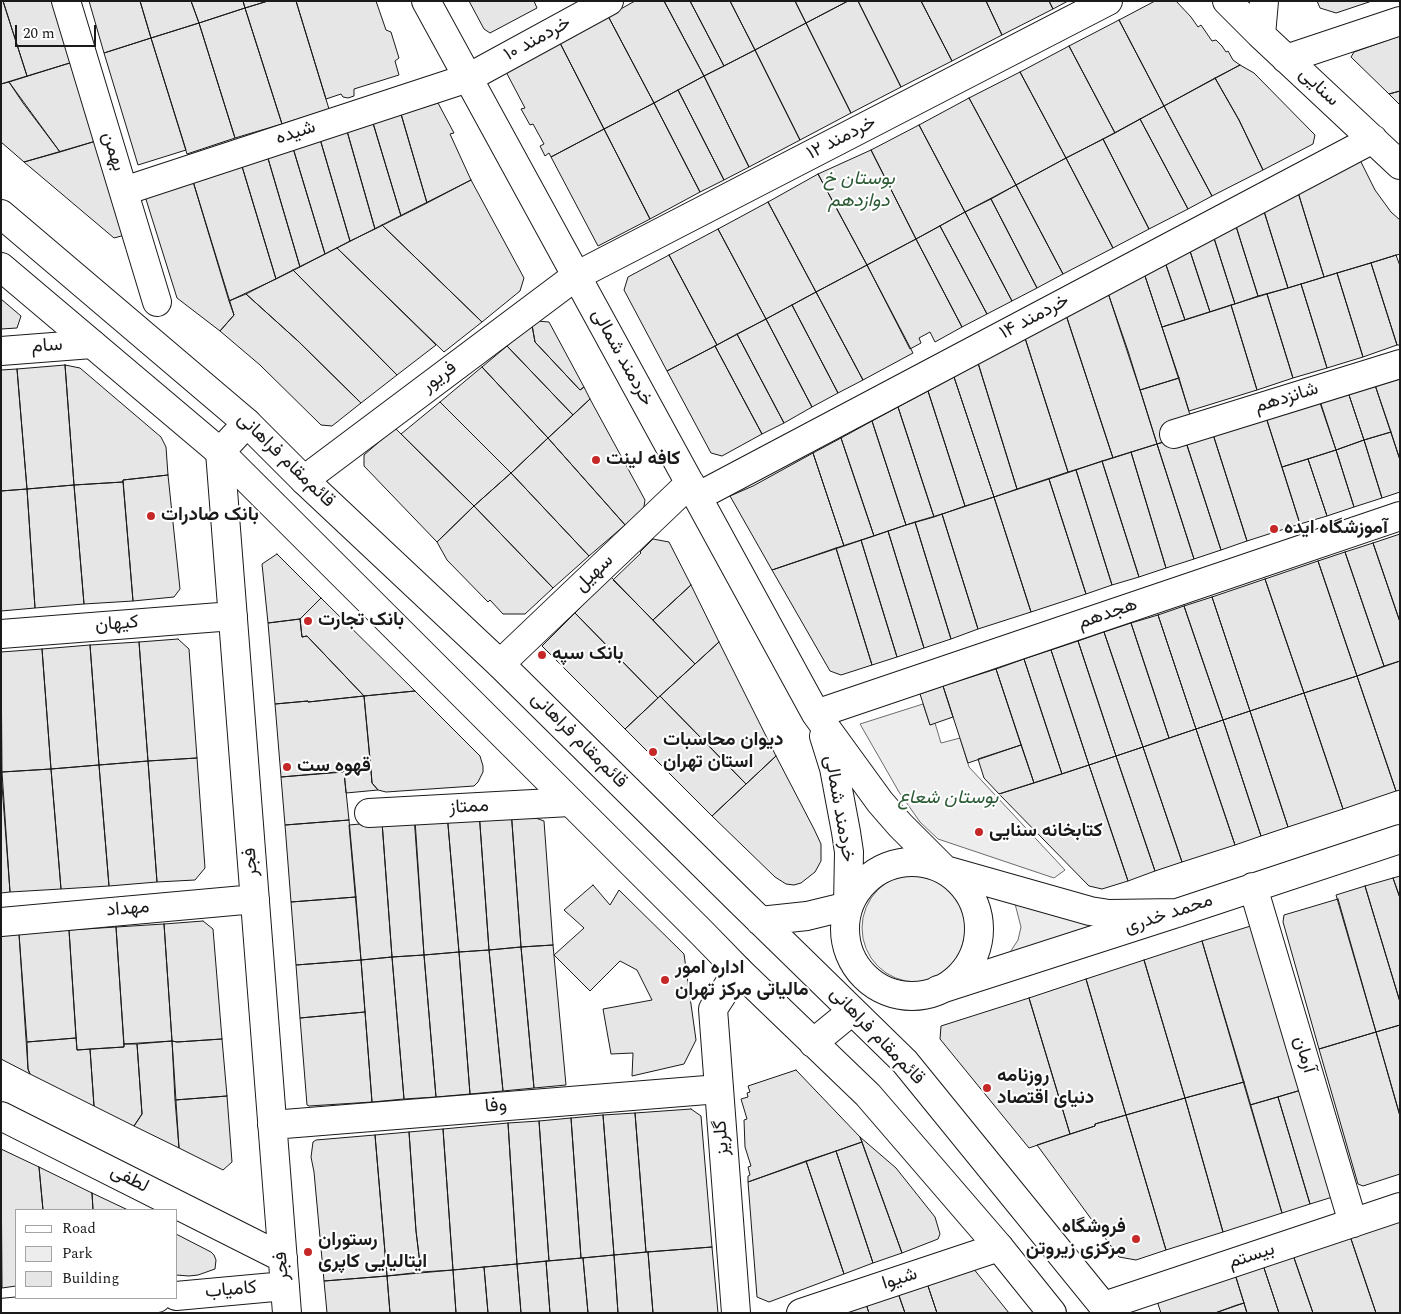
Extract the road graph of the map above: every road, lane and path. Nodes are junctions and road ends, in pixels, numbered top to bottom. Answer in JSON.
{"nodes":[{"id":1,"x":66,"y":1,"type":"edge"},
{"id":2,"x":426,"y":1,"type":"edge"},
{"id":3,"x":609,"y":1,"type":"edge"},
{"id":4,"x":1108,"y":1,"type":"edge"},
{"id":5,"x":1227,"y":1,"type":"edge"},
{"id":6,"x":1264,"y":1,"type":"edge"},
{"id":7,"x":1400,"y":21,"type":"edge"},
{"id":8,"x":1261,"y":35,"type":"junction"},
{"id":9,"x":1286,"y":59,"type":"junction"},
{"id":10,"x":468,"y":78,"type":"junction"},
{"id":11,"x":1373,"y":140,"type":"junction"},
{"id":12,"x":1400,"y":165,"type":"edge"},
{"id":13,"x":124,"y":190,"type":"junction"},
{"id":14,"x":1,"y":214,"type":"edge"},
{"id":15,"x":1,"y":267,"type":"edge"},
{"id":16,"x":576,"y":276,"type":"junction"},
{"id":17,"x":157,"y":302,"type":"dead end"},
{"id":18,"x":92,"y":344,"type":"junction"},
{"id":19,"x":1,"y":351,"type":"edge"},
{"id":20,"x":1400,"y":364,"type":"edge"},
{"id":21,"x":247,"y":422,"type":"junction"},
{"id":22,"x":1174,"y":434,"type":"dead end"},
{"id":23,"x":220,"y":452,"type":"junction"},
{"id":24,"x":304,"y":480,"type":"junction"},
{"id":25,"x":693,"y":490,"type":"junction"},
{"id":26,"x":1400,"y":516,"type":"edge"},
{"id":27,"x":233,"y":616,"type":"junction"},
{"id":28,"x":1,"y":634,"type":"edge"},
{"id":29,"x":500,"y":664,"type":"junction"},
{"id":30,"x":816,"y":714,"type":"junction"},
{"id":31,"x":570,"y":802,"type":"junction"},
{"id":32,"x":369,"y":812,"type":"dead end"},
{"id":33,"x":1400,"y":839,"type":"edge"},
{"id":34,"x":946,"y":870,"type":"junction"},
{"id":35,"x":1253,"y":888,"type":"junction"},
{"id":36,"x":254,"y":899,"type":"junction"},
{"id":37,"x":848,"y":906,"type":"junction"},
{"id":38,"x":1177,"y":913,"type":"junction"},
{"id":39,"x":760,"y":921,"type":"junction"},
{"id":40,"x":1,"y":922,"type":"edge"},
{"id":41,"x":738,"y":970,"type":"junction"},
{"id":42,"x":927,"y":993,"type":"junction"},
{"id":43,"x":852,"y":1011,"type":"junction"},
{"id":44,"x":814,"y":1043,"type":"junction"},
{"id":45,"x":719,"y":1089,"type":"junction"},
{"id":46,"x":1,"y":1116,"type":"edge"},
{"id":47,"x":272,"y":1125,"type":"junction"},
{"id":48,"x":1400,"y":1208,"type":"edge"},
{"id":49,"x":1353,"y":1223,"type":"junction"},
{"id":50,"x":999,"y":1247,"type":"junction"},
{"id":51,"x":283,"y":1258,"type":"junction"},
{"id":52,"x":285,"y":1286,"type":"junction"},
{"id":53,"x":178,"y":1296,"type":"edge"},
{"id":54,"x":146,"y":1299,"type":"edge"},
{"id":55,"x":1106,"y":1310,"type":"edge"},
{"id":56,"x":1,"y":1312,"type":"edge"},
{"id":57,"x":287,"y":1313,"type":"edge"},
{"id":58,"x":736,"y":1313,"type":"edge"},
{"id":59,"x":801,"y":1313,"type":"edge"},
{"id":60,"x":1052,"y":1313,"type":"edge"}],
"edges":[{"from":1,"to":13,"type":"street","name":"بهمن"},
{"from":2,"to":10,"type":"street","name":"خردمند شمالی"},
{"from":3,"to":10,"type":"street","name":"خردمند ۱۰"},
{"from":4,"to":16,"type":"street","name":"خردمند ۱۲"},
{"from":5,"to":8,"type":"street","name":"سنایی"},
{"from":6,"to":8,"type":"street"},
{"from":7,"to":9,"type":"street"},
{"from":8,"to":9,"type":"street","name":"سنایی"},
{"from":9,"to":11,"type":"street","name":"سنایی"},
{"from":10,"to":13,"type":"street","name":"شیده"},
{"from":10,"to":16,"type":"street","name":"خردمند شمالی"},
{"from":11,"to":12,"type":"street","name":"سنایی"},
{"from":11,"to":25,"type":"street","name":"خردمند ۱۴"},
{"from":13,"to":17,"type":"street","name":"بهمن"},
{"from":14,"to":21,"type":"street","name":"قائم‌مقام فراهانی"},
{"from":15,"to":18,"type":"street","name":"قائم‌مقام فراهانی"},
{"from":16,"to":24,"type":"street","name":"فریور"},
{"from":16,"to":25,"type":"street","name":"خردمند شمالی"},
{"from":18,"to":19,"type":"street","name":"سام"},
{"from":18,"to":23,"type":"street","name":"قائم‌مقام فراهانی"},
{"from":20,"to":22,"type":"street","name":"شانزدهم"},
{"from":21,"to":23,"type":"street"},
{"from":21,"to":24,"type":"street","name":"قائم‌مقام فراهانی"},
{"from":23,"to":27,"type":"street","name":"فجر"},
{"from":23,"to":31,"type":"street","name":"قائم‌مقام فراهانی"},
{"from":24,"to":29,"type":"street","name":"قائم‌مقام فراهانی"},
{"from":25,"to":29,"type":"street","name":"سهیل"},
{"from":25,"to":30,"type":"street","name":"خردمند شمالی"},
{"from":26,"to":30,"type":"street","name":"هجدهم"},
{"from":27,"to":28,"type":"street","name":"کیهان"},
{"from":27,"to":36,"type":"street","name":"فجر"},
{"from":29,"to":39,"type":"street","name":"قائم‌مقام فراهانی"},
{"from":30,"to":34,"type":"street","name":"خردمند شمالی"},
{"from":30,"to":37,"type":"street","name":"خردمند شمالی"},
{"from":31,"to":32,"type":"street","name":"ممتاز"},
{"from":31,"to":41,"type":"street","name":"قائم‌مقام فراهانی"},
{"from":33,"to":35,"type":"street","name":"محمد خدری"},
{"from":34,"to":37,"type":"street"},
{"from":34,"to":38,"type":"street"},
{"from":34,"to":42,"type":"street"},
{"from":35,"to":38,"type":"street","name":"محمد خدری"},
{"from":35,"to":49,"type":"street","name":"آرمان"},
{"from":36,"to":40,"type":"street","name":"مهداد"},
{"from":36,"to":47,"type":"street","name":"فجر"},
{"from":37,"to":39,"type":"street"},
{"from":37,"to":42,"type":"street"},
{"from":38,"to":42,"type":"street","name":"محمد خدری"},
{"from":39,"to":43,"type":"street","name":"قائم‌مقام فراهانی"},
{"from":41,"to":44,"type":"street","name":"قائم‌مقام فراهانی"},
{"from":41,"to":45,"type":"street","name":"گلریز"},
{"from":42,"to":43,"type":"street","name":"محمد خدری"},
{"from":43,"to":44,"type":"street"},
{"from":43,"to":55,"type":"street","name":"قائم‌مقام فراهانی"},
{"from":44,"to":50,"type":"street","name":"قائم‌مقام فراهانی"},
{"from":45,"to":47,"type":"street","name":"وفا"},
{"from":45,"to":58,"type":"street","name":"گلریز"},
{"from":46,"to":51,"type":"street","name":"لطفی"},
{"from":47,"to":51,"type":"street","name":"فجر"},
{"from":48,"to":49,"type":"street","name":"بیستم"},
{"from":49,"to":55,"type":"street","name":"بیستم"},
{"from":50,"to":59,"type":"street","name":"شیوا"},
{"from":50,"to":60,"type":"street","name":"قائم‌مقام فراهانی"},
{"from":51,"to":52,"type":"street","name":"فجر"},
{"from":52,"to":53,"type":"street","name":"کامیاب"},
{"from":52,"to":57,"type":"street","name":"فجر"},
{"from":54,"to":56,"type":"street"}]}
